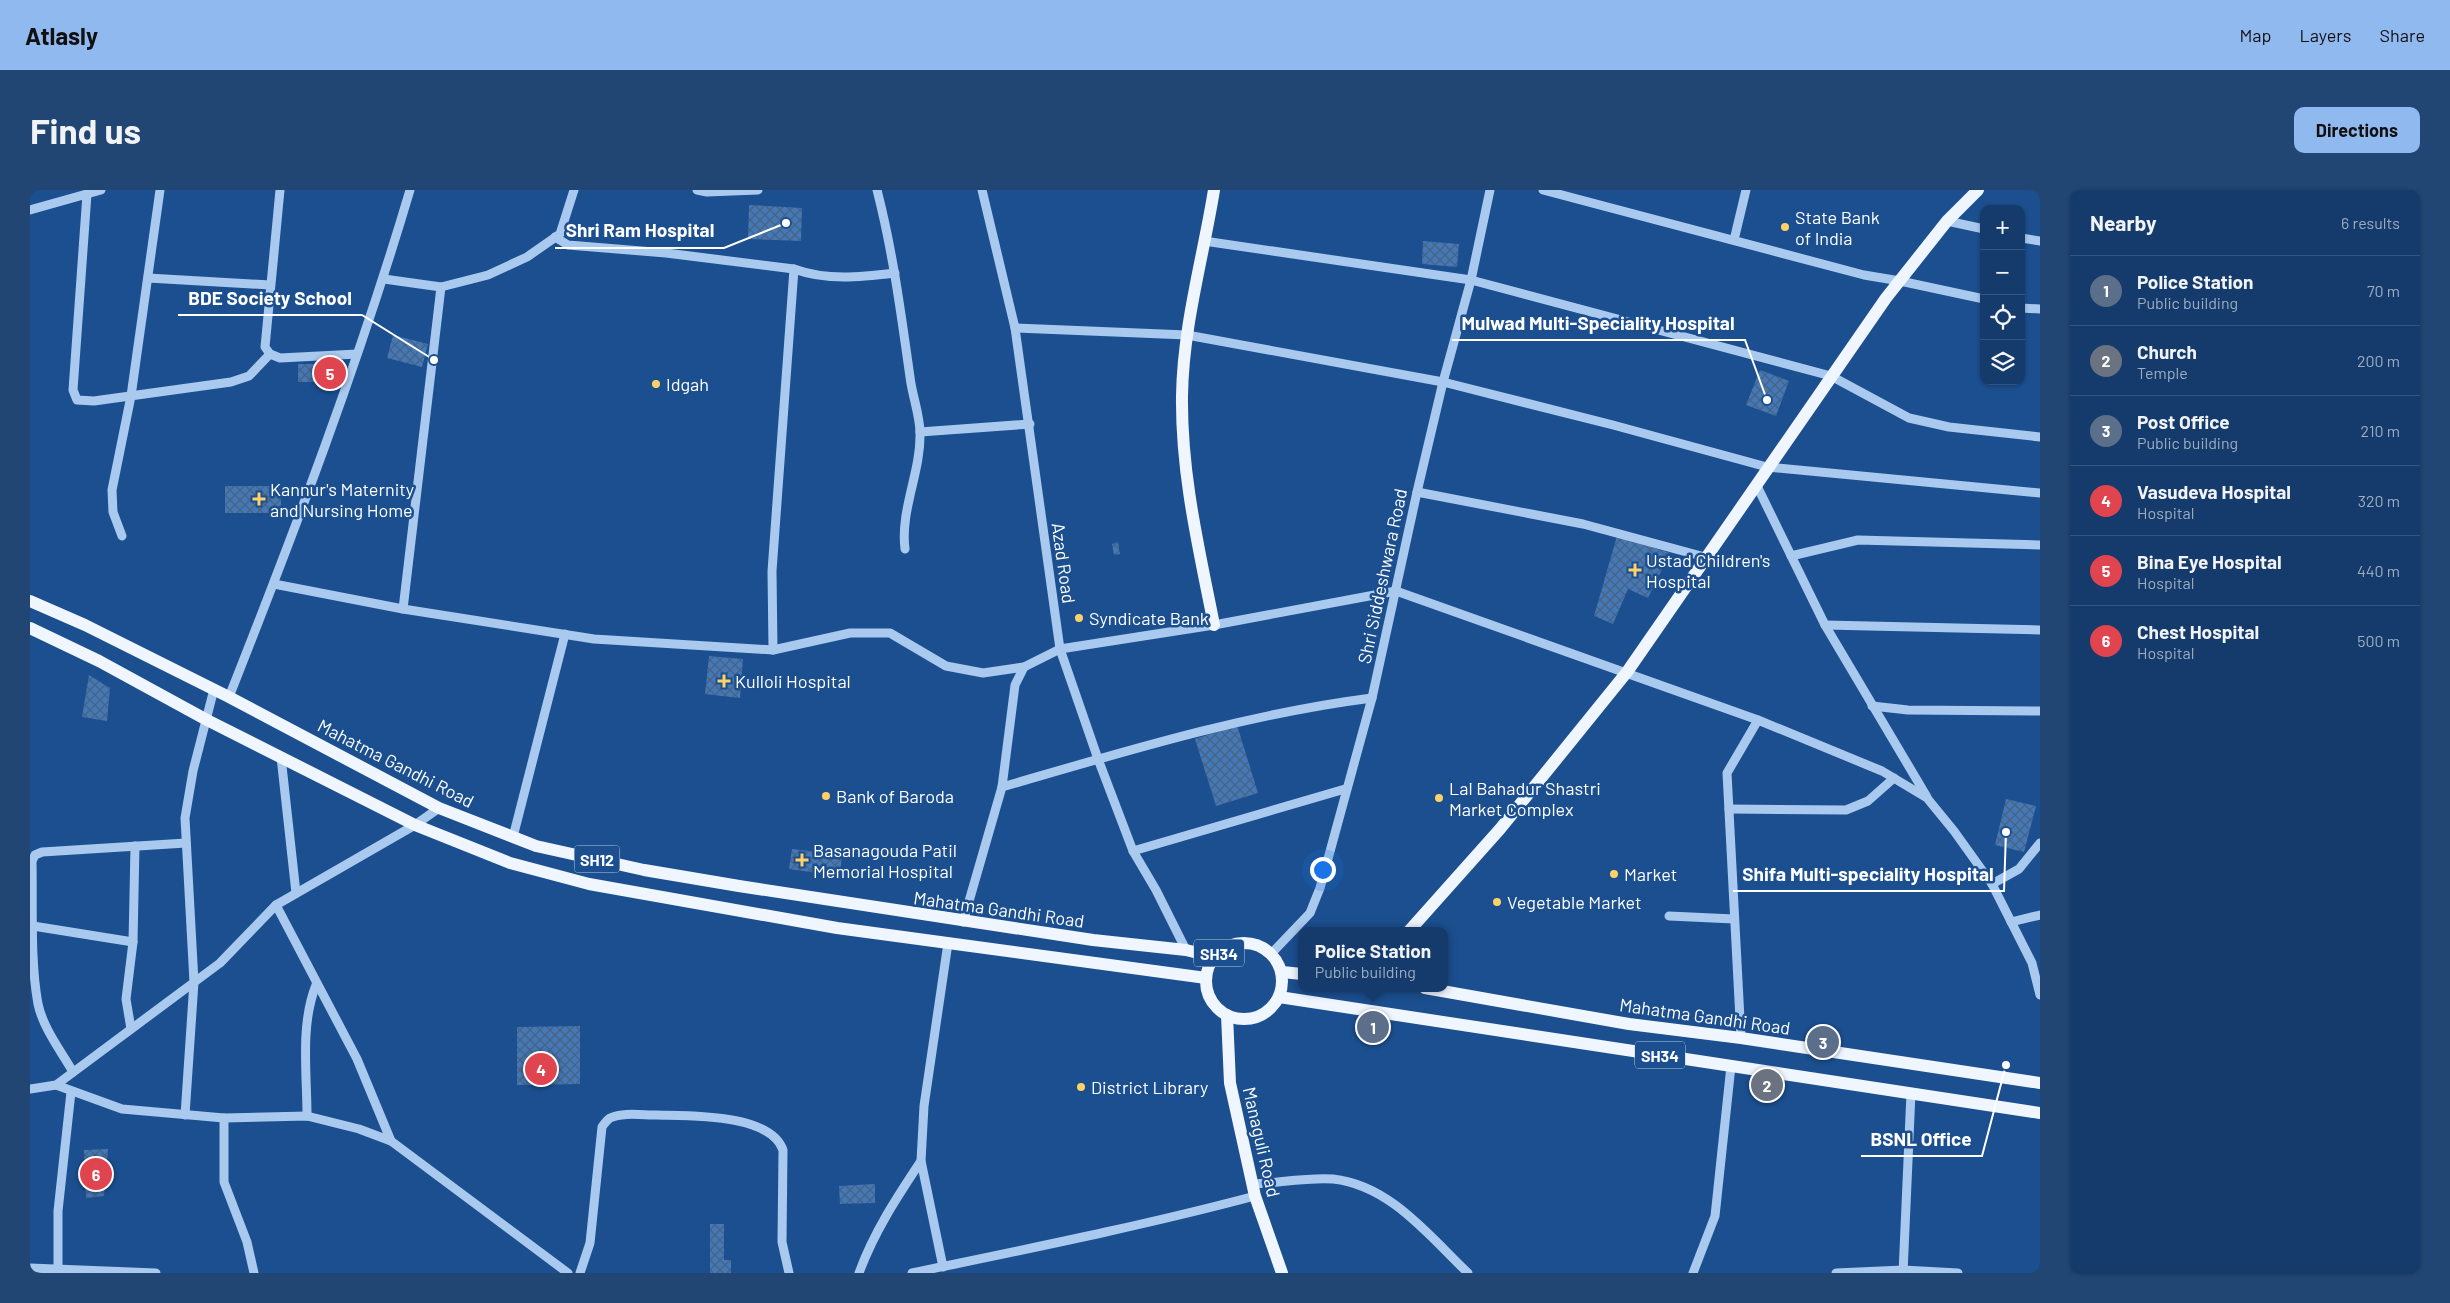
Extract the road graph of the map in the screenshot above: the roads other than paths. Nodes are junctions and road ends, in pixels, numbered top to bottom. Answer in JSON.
{"nodes":[{"id":1,"x":101,"y":190,"type":"edge"},
{"id":2,"x":160,"y":190,"type":"edge"},
{"id":3,"x":280,"y":190,"type":"edge"},
{"id":4,"x":410,"y":190,"type":"edge"},
{"id":5,"x":574,"y":190,"type":"edge"},
{"id":6,"x":697,"y":190,"type":"edge"},
{"id":7,"x":758,"y":190,"type":"edge"},
{"id":8,"x":877,"y":190,"type":"edge"},
{"id":9,"x":982,"y":190,"type":"edge"},
{"id":10,"x":1214,"y":190,"type":"edge"},
{"id":11,"x":1490,"y":190,"type":"edge"},
{"id":12,"x":1543,"y":190,"type":"edge"},
{"id":13,"x":1746,"y":190,"type":"edge"},
{"id":14,"x":1978,"y":190,"type":"edge"},
{"id":15,"x":87,"y":194,"type":"junction"},
{"id":16,"x":30,"y":210,"type":"edge"},
{"id":17,"x":1947,"y":221,"type":"junction"},
{"id":18,"x":1980,"y":227,"type":"edge"},
{"id":19,"x":555,"y":238,"type":"junction"},
{"id":20,"x":2025,"y":239,"type":"edge"},
{"id":21,"x":1734,"y":240,"type":"junction"},
{"id":22,"x":1204,"y":241,"type":"junction"},
{"id":23,"x":2040,"y":241,"type":"edge"},
{"id":24,"x":794,"y":269,"type":"junction"},
{"id":25,"x":895,"y":273,"type":"junction"},
{"id":26,"x":148,"y":278,"type":"junction"},
{"id":27,"x":384,"y":279,"type":"junction"},
{"id":28,"x":1471,"y":280,"type":"junction"},
{"id":29,"x":1900,"y":281,"type":"junction"},
{"id":30,"x":270,"y":285,"type":"junction"},
{"id":31,"x":442,"y":287,"type":"junction"},
{"id":32,"x":1980,"y":298,"type":"edge"},
{"id":33,"x":2025,"y":308,"type":"edge"},
{"id":34,"x":2040,"y":309,"type":"edge"},
{"id":35,"x":1015,"y":328,"type":"junction"},
{"id":36,"x":1187,"y":335,"type":"junction"},
{"id":37,"x":270,"y":354,"type":"junction"},
{"id":38,"x":357,"y":354,"type":"junction"},
{"id":39,"x":1832,"y":376,"type":"junction"},
{"id":40,"x":1442,"y":382,"type":"junction"},
{"id":41,"x":131,"y":396,"type":"junction"},
{"id":42,"x":1030,"y":424,"type":"junction"},
{"id":43,"x":920,"y":432,"type":"junction"},
{"id":44,"x":2040,"y":437,"type":"edge"},
{"id":45,"x":1767,"y":467,"type":"junction"},
{"id":46,"x":1757,"y":486,"type":"junction"},
{"id":47,"x":1416,"y":492,"type":"junction"},
{"id":48,"x":2040,"y":493,"type":"edge"},
{"id":49,"x":122,"y":536,"type":"dead end"},
{"id":50,"x":2040,"y":545,"type":"edge"},
{"id":51,"x":905,"y":549,"type":"dead end"},
{"id":52,"x":1791,"y":556,"type":"junction"},
{"id":53,"x":1705,"y":558,"type":"junction"},
{"id":54,"x":274,"y":584,"type":"junction"},
{"id":55,"x":1396,"y":591,"type":"junction"},
{"id":56,"x":30,"y":601,"type":"edge"},
{"id":57,"x":403,"y":609,"type":"junction"},
{"id":58,"x":1214,"y":625,"type":"junction"},
{"id":59,"x":1825,"y":625,"type":"junction"},
{"id":60,"x":30,"y":628,"type":"edge"},
{"id":61,"x":2040,"y":630,"type":"edge"},
{"id":62,"x":565,"y":634,"type":"junction"},
{"id":63,"x":1060,"y":649,"type":"junction"},
{"id":64,"x":773,"y":650,"type":"junction"},
{"id":65,"x":1024,"y":668,"type":"junction"},
{"id":66,"x":1627,"y":672,"type":"junction"},
{"id":67,"x":214,"y":689,"type":"junction"},
{"id":68,"x":229,"y":697,"type":"junction"},
{"id":69,"x":1372,"y":698,"type":"junction"},
{"id":70,"x":1872,"y":706,"type":"junction"},
{"id":71,"x":2040,"y":711,"type":"edge"},
{"id":72,"x":207,"y":720,"type":"junction"},
{"id":73,"x":1758,"y":720,"type":"junction"},
{"id":74,"x":281,"y":757,"type":"junction"},
{"id":75,"x":1098,"y":759,"type":"junction"},
{"id":76,"x":1894,"y":778,"type":"junction"},
{"id":77,"x":1002,"y":787,"type":"junction"},
{"id":78,"x":1345,"y":789,"type":"junction"},
{"id":79,"x":1928,"y":798,"type":"junction"},
{"id":80,"x":438,"y":808,"type":"junction"},
{"id":81,"x":1729,"y":809,"type":"junction"},
{"id":82,"x":415,"y":825,"type":"junction"},
{"id":83,"x":513,"y":837,"type":"junction"},
{"id":84,"x":186,"y":843,"type":"junction"},
{"id":85,"x":2040,"y":843,"type":"edge"},
{"id":86,"x":135,"y":846,"type":"junction"},
{"id":87,"x":1133,"y":851,"type":"junction"},
{"id":88,"x":31,"y":861,"type":"edge"},
{"id":89,"x":1992,"y":884,"type":"junction"},
{"id":90,"x":296,"y":893,"type":"junction"},
{"id":91,"x":276,"y":905,"type":"junction"},
{"id":92,"x":2040,"y":915,"type":"edge"},
{"id":93,"x":1670,"y":916,"type":"dead end"},
{"id":94,"x":1734,"y":919,"type":"junction"},
{"id":95,"x":963,"y":922,"type":"junction"},
{"id":96,"x":2011,"y":922,"type":"junction"},
{"id":97,"x":33,"y":926,"type":"junction"},
{"id":98,"x":1414,"y":927,"type":"edge"},
{"id":99,"x":133,"y":942,"type":"junction"},
{"id":100,"x":948,"y":943,"type":"junction"},
{"id":101,"x":1186,"y":950,"type":"junction"},
{"id":102,"x":1271,"y":954,"type":"junction"},
{"id":103,"x":1214,"y":957,"type":"junction"},
{"id":104,"x":1282,"y":972,"type":"junction"},
{"id":105,"x":1298,"y":974,"type":"edge"},
{"id":106,"x":1206,"y":978,"type":"junction"},
{"id":107,"x":194,"y":982,"type":"junction"},
{"id":108,"x":33,"y":983,"type":"edge"},
{"id":109,"x":316,"y":985,"type":"junction"},
{"id":110,"x":1448,"y":992,"type":"edge"},
{"id":111,"x":2040,"y":995,"type":"edge"},
{"id":112,"x":1280,"y":997,"type":"junction"},
{"id":113,"x":1227,"y":1015,"type":"junction"},
{"id":114,"x":131,"y":1029,"type":"junction"},
{"id":115,"x":1740,"y":1038,"type":"junction"},
{"id":116,"x":1731,"y":1066,"type":"junction"},
{"id":117,"x":74,"y":1072,"type":"junction"},
{"id":118,"x":2040,"y":1083,"type":"edge"},
{"id":119,"x":56,"y":1085,"type":"junction"},
{"id":120,"x":30,"y":1089,"type":"edge"},
{"id":121,"x":71,"y":1092,"type":"junction"},
{"id":122,"x":1911,"y":1093,"type":"junction"},
{"id":123,"x":2040,"y":1113,"type":"edge"},
{"id":124,"x":185,"y":1115,"type":"junction"},
{"id":125,"x":306,"y":1116,"type":"junction"},
{"id":126,"x":224,"y":1118,"type":"junction"},
{"id":127,"x":391,"y":1141,"type":"junction"},
{"id":128,"x":921,"y":1161,"type":"junction"},
{"id":129,"x":1254,"y":1190,"type":"junction"},
{"id":130,"x":943,"y":1267,"type":"junction"},
{"id":131,"x":30,"y":1268,"type":"edge"},
{"id":132,"x":58,"y":1271,"type":"edge"},
{"id":133,"x":1903,"y":1271,"type":"edge"},
{"id":134,"x":156,"y":1273,"type":"edge"},
{"id":135,"x":254,"y":1273,"type":"edge"},
{"id":136,"x":568,"y":1273,"type":"edge"},
{"id":137,"x":580,"y":1273,"type":"edge"},
{"id":138,"x":789,"y":1273,"type":"edge"},
{"id":139,"x":859,"y":1273,"type":"edge"},
{"id":140,"x":912,"y":1273,"type":"edge"},
{"id":141,"x":1282,"y":1273,"type":"edge"},
{"id":142,"x":1468,"y":1273,"type":"edge"},
{"id":143,"x":1693,"y":1273,"type":"edge"},
{"id":144,"x":1836,"y":1273,"type":"edge"},
{"id":145,"x":1958,"y":1273,"type":"edge"}],
"edges":[{"from":1,"to":15,"type":"street"},
{"from":2,"to":26,"type":"street"},
{"from":3,"to":30,"type":"street"},
{"from":4,"to":27,"type":"street"},
{"from":5,"to":19,"type":"street"},
{"from":6,"to":7,"type":"street"},
{"from":8,"to":25,"type":"street"},
{"from":9,"to":35,"type":"street","name":"Azad Road"},
{"from":10,"to":22,"type":"main road"},
{"from":11,"to":28,"type":"street","name":"Shri Siddeshwara Road"},
{"from":12,"to":21,"type":"street"},
{"from":13,"to":21,"type":"street"},
{"from":14,"to":17,"type":"main road"},
{"from":15,"to":16,"type":"street"},
{"from":15,"to":41,"type":"street"},
{"from":17,"to":18,"type":"street"},
{"from":17,"to":29,"type":"main road"},
{"from":19,"to":24,"type":"street"},
{"from":19,"to":31,"type":"street"},
{"from":20,"to":23,"type":"street"},
{"from":21,"to":29,"type":"street"},
{"from":22,"to":28,"type":"street"},
{"from":22,"to":36,"type":"main road"},
{"from":24,"to":25,"type":"street"},
{"from":24,"to":64,"type":"street"},
{"from":25,"to":43,"type":"street"},
{"from":26,"to":30,"type":"street"},
{"from":26,"to":41,"type":"street"},
{"from":27,"to":31,"type":"street"},
{"from":27,"to":38,"type":"street"},
{"from":28,"to":39,"type":"street"},
{"from":28,"to":40,"type":"street","name":"Shri Siddeshwara Road"},
{"from":29,"to":32,"type":"street"},
{"from":29,"to":39,"type":"main road"},
{"from":30,"to":37,"type":"street"},
{"from":31,"to":57,"type":"street"},
{"from":33,"to":34,"type":"street"},
{"from":35,"to":36,"type":"street"},
{"from":35,"to":42,"type":"street","name":"Azad Road"},
{"from":36,"to":40,"type":"street"},
{"from":36,"to":58,"type":"main road"},
{"from":37,"to":38,"type":"street"},
{"from":37,"to":41,"type":"street"},
{"from":38,"to":54,"type":"street"},
{"from":39,"to":44,"type":"street"},
{"from":39,"to":45,"type":"main road"},
{"from":40,"to":45,"type":"street"},
{"from":40,"to":47,"type":"street","name":"Shri Siddeshwara Road"},
{"from":41,"to":49,"type":"street"},
{"from":42,"to":43,"type":"street"},
{"from":42,"to":63,"type":"street","name":"Azad Road"},
{"from":43,"to":51,"type":"street"},
{"from":45,"to":46,"type":"main road"},
{"from":45,"to":48,"type":"street"},
{"from":46,"to":52,"type":"street"},
{"from":46,"to":53,"type":"main road"},
{"from":47,"to":53,"type":"street"},
{"from":47,"to":55,"type":"street","name":"Shri Siddeshwara Road"},
{"from":50,"to":52,"type":"street"},
{"from":52,"to":59,"type":"street"},
{"from":53,"to":66,"type":"main road"},
{"from":54,"to":57,"type":"street"},
{"from":54,"to":68,"type":"street"},
{"from":55,"to":58,"type":"street"},
{"from":55,"to":66,"type":"street"},
{"from":55,"to":69,"type":"street","name":"Shri Siddeshwara Road"},
{"from":56,"to":67,"type":"main road","name":"Mahatma Gandhi Road","number":"SH12"},
{"from":57,"to":62,"type":"street"},
{"from":58,"to":63,"type":"street"},
{"from":59,"to":61,"type":"street"},
{"from":59,"to":70,"type":"street"},
{"from":60,"to":72,"type":"main road","number":"SH12"},
{"from":62,"to":64,"type":"street"},
{"from":62,"to":83,"type":"street"},
{"from":63,"to":65,"type":"street"},
{"from":63,"to":75,"type":"street","name":"Azad Road"},
{"from":64,"to":65,"type":"street"},
{"from":65,"to":77,"type":"street"},
{"from":66,"to":73,"type":"street"},
{"from":66,"to":98,"type":"main road"},
{"from":67,"to":68,"type":"main road","name":"Mahatma Gandhi Road","number":"SH12"},
{"from":67,"to":72,"type":"street"},
{"from":68,"to":80,"type":"main road","name":"Mahatma Gandhi Road","number":"SH12"},
{"from":69,"to":75,"type":"street"},
{"from":69,"to":78,"type":"street","name":"Shri Siddeshwara Road"},
{"from":70,"to":71,"type":"street"},
{"from":70,"to":79,"type":"street"},
{"from":72,"to":74,"type":"main road","number":"SH12"},
{"from":72,"to":84,"type":"street"},
{"from":73,"to":76,"type":"street"},
{"from":73,"to":81,"type":"street"},
{"from":74,"to":82,"type":"main road","number":"SH12"},
{"from":74,"to":90,"type":"street"},
{"from":75,"to":77,"type":"street"},
{"from":75,"to":87,"type":"street","name":"Azad Road"},
{"from":76,"to":79,"type":"street"},
{"from":76,"to":81,"type":"street"},
{"from":77,"to":95,"type":"street"},
{"from":78,"to":87,"type":"street"},
{"from":78,"to":102,"type":"street","name":"Shri Siddeshwara Road"},
{"from":79,"to":89,"type":"street"},
{"from":80,"to":82,"type":"street"},
{"from":80,"to":83,"type":"main road","name":"Mahatma Gandhi Road","number":"SH12"},
{"from":81,"to":94,"type":"street"},
{"from":82,"to":90,"type":"street"},
{"from":82,"to":100,"type":"main road","number":"SH12"},
{"from":83,"to":95,"type":"main road","name":"Mahatma Gandhi Road","number":"SH12"},
{"from":84,"to":86,"type":"street"},
{"from":84,"to":107,"type":"street"},
{"from":85,"to":89,"type":"street"},
{"from":86,"to":88,"type":"street"},
{"from":86,"to":99,"type":"street"},
{"from":87,"to":101,"type":"street","name":"Azad Road"},
{"from":88,"to":97,"type":"street"},
{"from":89,"to":96,"type":"street"},
{"from":90,"to":91,"type":"street"},
{"from":91,"to":107,"type":"street"},
{"from":91,"to":109,"type":"street"},
{"from":92,"to":96,"type":"street"},
{"from":93,"to":94,"type":"street"},
{"from":94,"to":115,"type":"street"},
{"from":95,"to":101,"type":"main road","name":"Mahatma Gandhi Road","number":"SH12"},
{"from":96,"to":111,"type":"street"},
{"from":97,"to":99,"type":"street"},
{"from":97,"to":108,"type":"street"},
{"from":99,"to":114,"type":"street"},
{"from":100,"to":106,"type":"main road","number":"SH12"},
{"from":100,"to":128,"type":"street"},
{"from":101,"to":103,"type":"main road","name":"Mahatma Gandhi Road","number":"SH12"},
{"from":102,"to":103,"type":"main road","number":"SH34"},
{"from":102,"to":104,"type":"main road"},
{"from":103,"to":106,"type":"main road","number":"SH34"},
{"from":104,"to":105,"type":"main road"},
{"from":104,"to":112,"type":"main road"},
{"from":106,"to":113,"type":"main road","number":"SH34"},
{"from":107,"to":114,"type":"street"},
{"from":107,"to":124,"type":"street"},
{"from":108,"to":117,"type":"street"},
{"from":109,"to":125,"type":"street"},
{"from":109,"to":127,"type":"street"},
{"from":110,"to":115,"type":"main road","name":"Mahatma Gandhi Road","number":"SH34"},
{"from":112,"to":113,"type":"main road"},
{"from":112,"to":116,"type":"main road","number":"SH34"},
{"from":113,"to":129,"type":"main road","name":"Managuli Road"},
{"from":114,"to":117,"type":"street"},
{"from":115,"to":118,"type":"main road","name":"Mahatma Gandhi Road","number":"SH34"},
{"from":116,"to":122,"type":"main road","number":"SH34"},
{"from":116,"to":143,"type":"street"},
{"from":117,"to":119,"type":"street"},
{"from":119,"to":120,"type":"street"},
{"from":119,"to":121,"type":"street"},
{"from":121,"to":124,"type":"street"},
{"from":121,"to":132,"type":"street"},
{"from":122,"to":123,"type":"main road","number":"SH34"},
{"from":122,"to":133,"type":"street"},
{"from":124,"to":126,"type":"street"},
{"from":125,"to":126,"type":"street"},
{"from":125,"to":127,"type":"street"},
{"from":126,"to":135,"type":"street"},
{"from":127,"to":136,"type":"street"},
{"from":128,"to":130,"type":"street"},
{"from":128,"to":139,"type":"street"},
{"from":129,"to":130,"type":"street"},
{"from":129,"to":141,"type":"main road","name":"Managuli Road"},
{"from":129,"to":142,"type":"street"},
{"from":130,"to":140,"type":"street"},
{"from":131,"to":132,"type":"street"},
{"from":132,"to":134,"type":"street"},
{"from":133,"to":144,"type":"street"},
{"from":133,"to":145,"type":"street"},
{"from":137,"to":138,"type":"street"}]}
